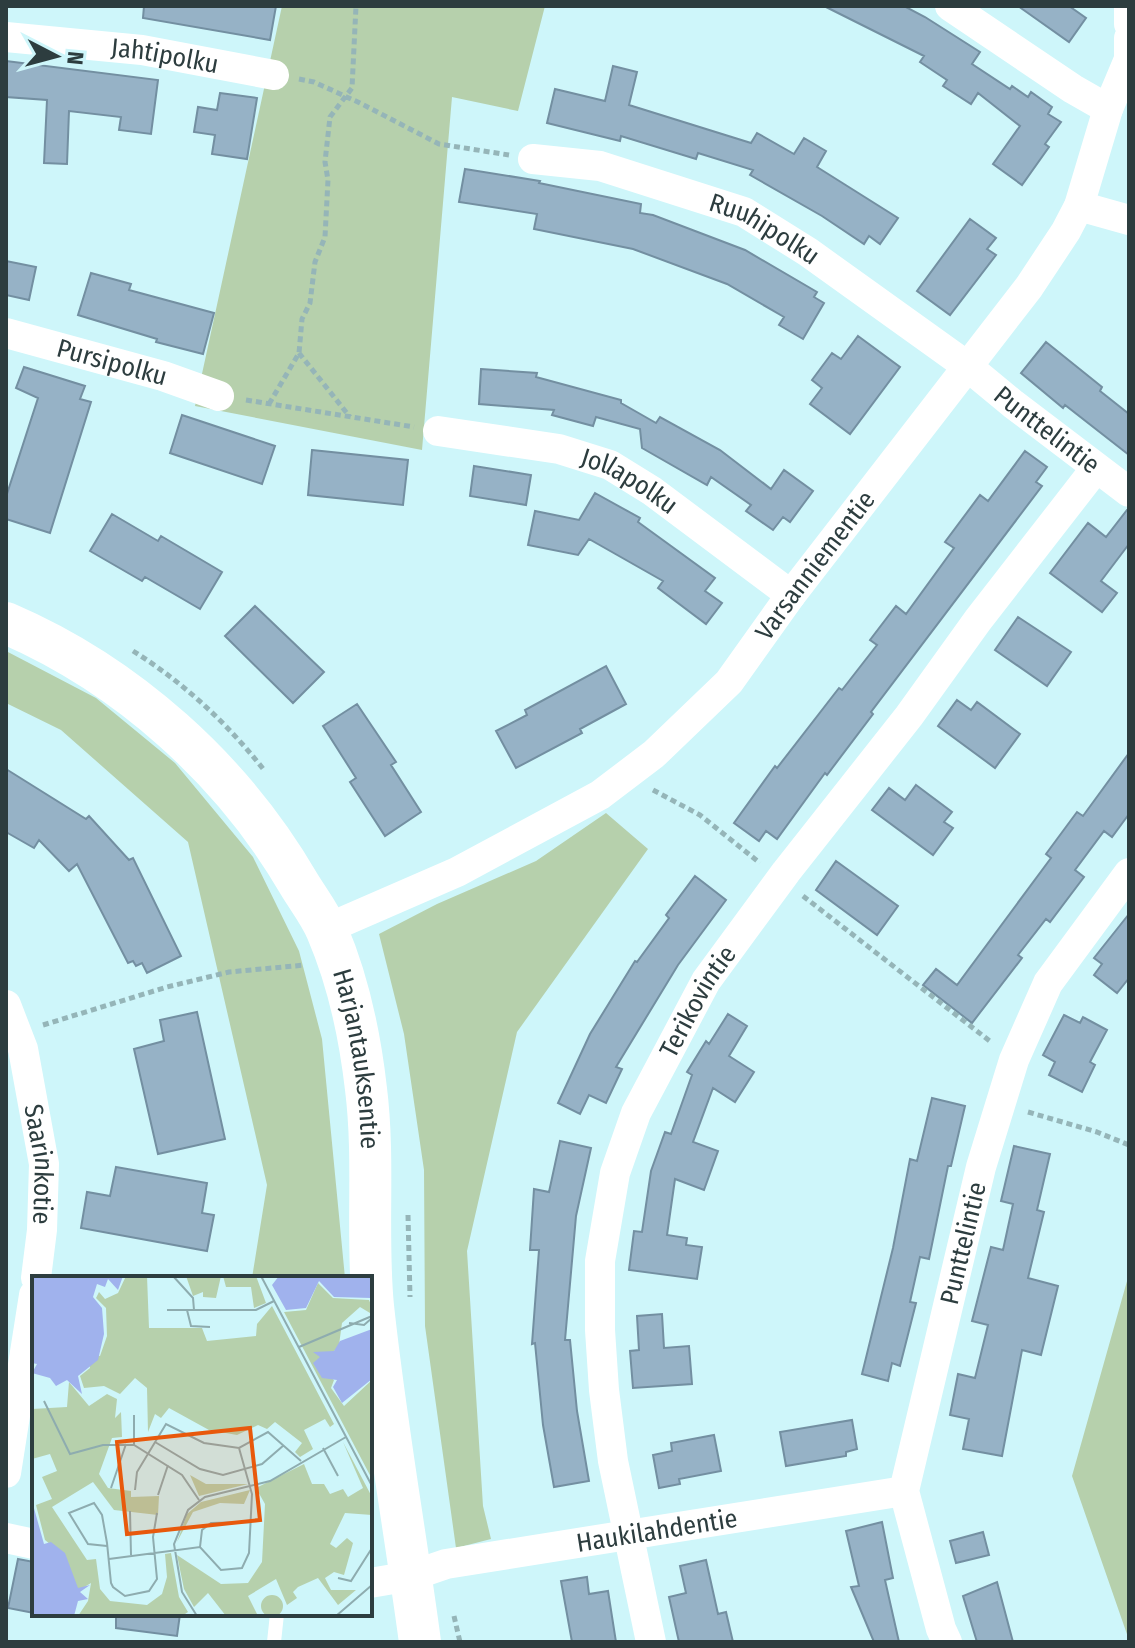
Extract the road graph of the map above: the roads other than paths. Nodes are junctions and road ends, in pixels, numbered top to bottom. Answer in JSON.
{"nodes":[{"id":1,"x":950,"y":6,"type":"edge"},
{"id":2,"x":1129,"y":6,"type":"edge"},
{"id":3,"x":1129,"y":24,"type":"edge"},
{"id":4,"x":6,"y":37,"type":"edge"},
{"id":5,"x":1129,"y":38,"type":"edge"},
{"id":6,"x":274,"y":75,"type":"road end"},
{"id":7,"x":1108,"y":109,"type":"junction"},
{"id":8,"x":533,"y":159,"type":"road end"},
{"id":9,"x":1079,"y":206,"type":"junction"},
{"id":10,"x":1129,"y":220,"type":"edge"},
{"id":11,"x":6,"y":333,"type":"edge"},
{"id":12,"x":967,"y":366,"type":"junction"},
{"id":13,"x":219,"y":396,"type":"road end"},
{"id":14,"x":438,"y":431,"type":"road end"},
{"id":15,"x":1096,"y":468,"type":"junction"},
{"id":16,"x":1129,"y":492,"type":"edge"},
{"id":17,"x":791,"y":595,"type":"junction"},
{"id":18,"x":6,"y":623,"type":"edge"},
{"id":19,"x":1129,"y":873,"type":"edge"},
{"id":20,"x":332,"y":946,"type":"junction"},
{"id":21,"x":6,"y":1005,"type":"edge"},
{"id":22,"x":36,"y":1276,"type":"edge"},
{"id":23,"x":32,"y":1308,"type":"edge"},
{"id":24,"x":6,"y":1473,"type":"edge"},
{"id":25,"x":904,"y":1491,"type":"junction"},
{"id":26,"x":627,"y":1536,"type":"junction"},
{"id":27,"x":6,"y":1538,"type":"edge"},
{"id":28,"x":32,"y":1544,"type":"edge"},
{"id":29,"x":411,"y":1576,"type":"junction"},
{"id":30,"x":372,"y":1583,"type":"edge"},
{"id":31,"x":277,"y":1616,"type":"edge"},
{"id":32,"x":274,"y":1642,"type":"edge"},
{"id":33,"x":420,"y":1642,"type":"edge"},
{"id":34,"x":651,"y":1642,"type":"edge"},
{"id":35,"x":947,"y":1642,"type":"edge"}],
"edges":[{"from":1,"to":7,"type":"street"},
{"from":2,"to":3,"type":"street"},
{"from":4,"to":6,"type":"street","name":"Jahtipolku"},
{"from":5,"to":7,"type":"street","name":"Varsanniementie"},
{"from":7,"to":9,"type":"street","name":"Varsanniementie"},
{"from":8,"to":12,"type":"street","name":"Ruuhipolku"},
{"from":9,"to":10,"type":"street"},
{"from":9,"to":12,"type":"street","name":"Varsanniementie"},
{"from":11,"to":13,"type":"street","name":"Pursipolku"},
{"from":12,"to":15,"type":"street","name":"Punttelintie"},
{"from":12,"to":17,"type":"street","name":"Varsanniementie"},
{"from":14,"to":17,"type":"street","name":"Jollapolku"},
{"from":15,"to":16,"type":"street","name":"Punttelintie"},
{"from":15,"to":26,"type":"street","name":"Terikovintie"},
{"from":17,"to":20,"type":"street","name":"Varsanniementie"},
{"from":18,"to":20,"type":"street","name":"Harjantauksentie"},
{"from":19,"to":25,"type":"street","name":"Punttelintie"},
{"from":20,"to":29,"type":"street","name":"Harjantauksentie"},
{"from":21,"to":22,"type":"street","name":"Saarinkotie"},
{"from":23,"to":24,"type":"street"},
{"from":25,"to":26,"type":"street","name":"Haukilahdentie"},
{"from":25,"to":35,"type":"street","name":"Punttelintie"},
{"from":26,"to":29,"type":"street","name":"Haukilahdentie"},
{"from":26,"to":34,"type":"street","name":"Terikovintie"},
{"from":27,"to":28,"type":"street"},
{"from":29,"to":30,"type":"street"},
{"from":29,"to":33,"type":"street","name":"Harjantauksentie"},
{"from":31,"to":32,"type":"lane"}]}
